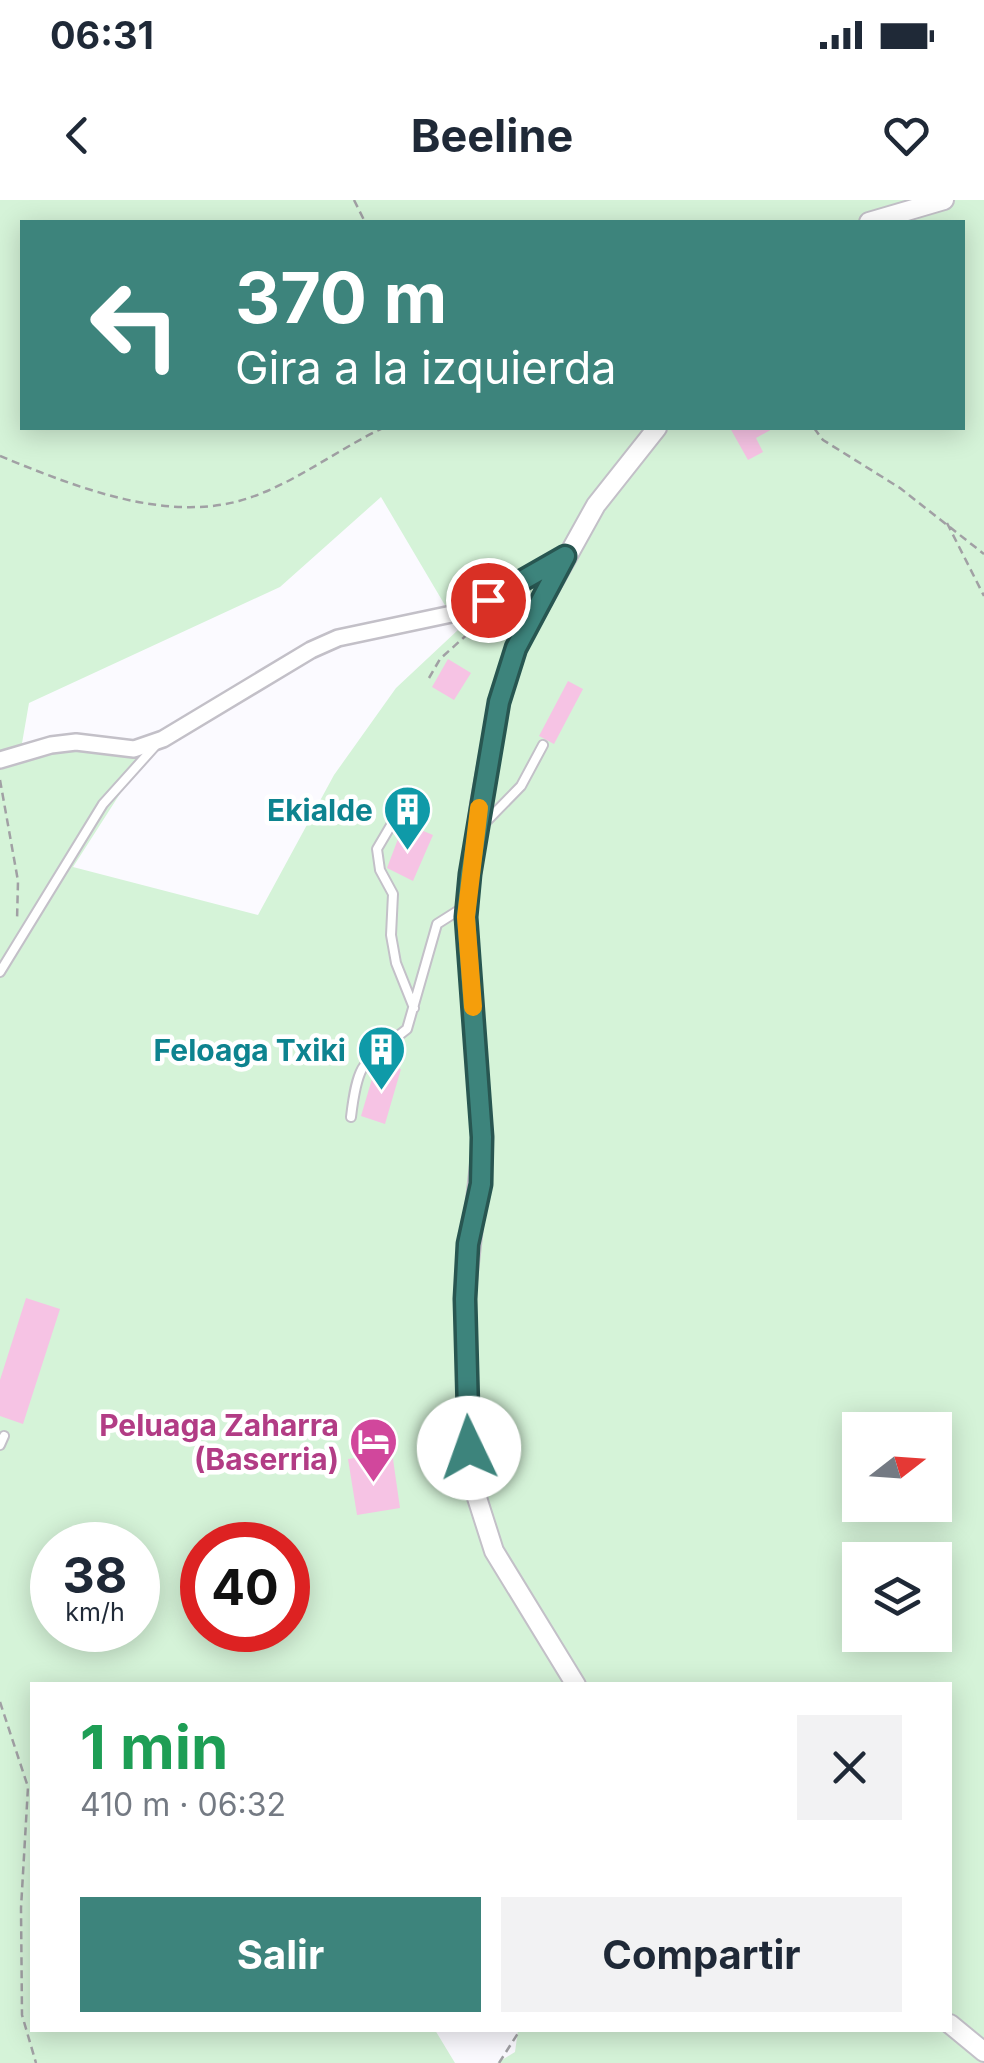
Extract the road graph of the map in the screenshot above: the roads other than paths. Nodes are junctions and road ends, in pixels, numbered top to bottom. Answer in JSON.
{"nodes":[{"id":1,"x":944,"y":200,"type":"edge"},
{"id":2,"x":876,"y":220,"type":"edge"},
{"id":3,"x":656,"y":430,"type":"edge"},
{"id":4,"x":565,"y":556,"type":"junction"},
{"id":5,"x":163,"y":739,"type":"junction"},
{"id":6,"x":543,"y":744,"type":"dead end"},
{"id":7,"x":0,"y":760,"type":"edge"},
{"id":8,"x":397,"y":815,"type":"dead end"},
{"id":9,"x":476,"y":832,"type":"junction"},
{"id":10,"x":467,"y":906,"type":"junction"},
{"id":11,"x":0,"y":972,"type":"edge"},
{"id":12,"x":414,"y":1008,"type":"junction"},
{"id":13,"x":351,"y":1117,"type":"dead end"},
{"id":14,"x":574,"y":1682,"type":"edge"},
{"id":15,"x":952,"y":2026,"type":"edge"},
{"id":16,"x":984,"y":2052,"type":"edge"}],
"edges":[{"from":1,"to":2,"type":"street"},
{"from":3,"to":4,"type":"street"},
{"from":4,"to":5,"type":"street"},
{"from":4,"to":9,"type":"street"},
{"from":5,"to":7,"type":"street"},
{"from":5,"to":11,"type":"lane"},
{"from":6,"to":9,"type":"lane"},
{"from":8,"to":12,"type":"lane"},
{"from":9,"to":10,"type":"street"},
{"from":10,"to":12,"type":"lane"},
{"from":10,"to":14,"type":"street"},
{"from":12,"to":13,"type":"lane"},
{"from":15,"to":16,"type":"street"}]}
